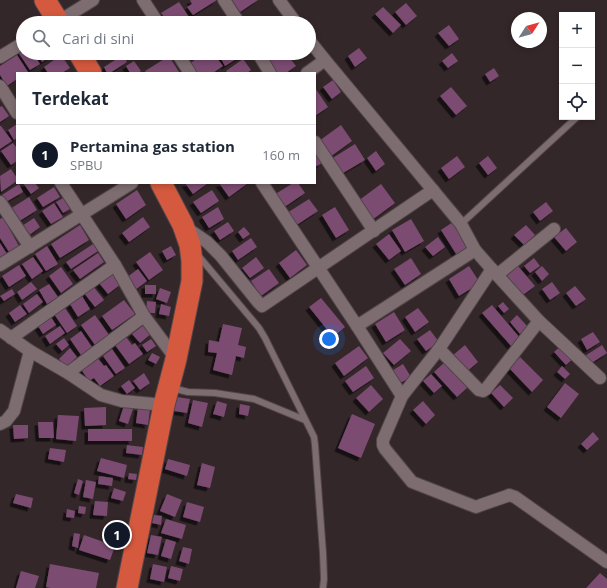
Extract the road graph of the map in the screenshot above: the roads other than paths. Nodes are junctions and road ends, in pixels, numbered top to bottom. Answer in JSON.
{"nodes":[{"id":1,"x":44,"y":0,"type":"edge"},
{"id":2,"x":93,"y":0,"type":"edge"},
{"id":3,"x":143,"y":0,"type":"edge"},
{"id":4,"x":224,"y":0,"type":"edge"},
{"id":5,"x":279,"y":0,"type":"edge"},
{"id":6,"x":54,"y":16,"type":"edge"},
{"id":7,"x":68,"y":16,"type":"edge"},
{"id":8,"x":153,"y":16,"type":"edge"},
{"id":9,"x":234,"y":16,"type":"edge"},
{"id":10,"x":291,"y":16,"type":"edge"},
{"id":11,"x":16,"y":47,"type":"edge"},
{"id":12,"x":316,"y":49,"type":"edge"},
{"id":13,"x":0,"y":57,"type":"edge"},
{"id":14,"x":83,"y":60,"type":"edge"},
{"id":15,"x":182,"y":60,"type":"edge"},
{"id":16,"x":262,"y":60,"type":"edge"},
{"id":17,"x":325,"y":60,"type":"junction"},
{"id":18,"x":90,"y":72,"type":"edge"},
{"id":19,"x":189,"y":72,"type":"edge"},
{"id":20,"x":269,"y":72,"type":"edge"},
{"id":21,"x":308,"y":72,"type":"edge"},
{"id":22,"x":0,"y":86,"type":"edge"},
{"id":23,"x":16,"y":111,"type":"edge"},
{"id":24,"x":574,"y":120,"type":"edge"},
{"id":25,"x":316,"y":144,"type":"edge"},
{"id":26,"x":62,"y":184,"type":"edge"},
{"id":27,"x":130,"y":184,"type":"edge"},
{"id":28,"x":162,"y":184,"type":"edge"},
{"id":29,"x":263,"y":184,"type":"edge"},
{"id":30,"x":434,"y":190,"type":"junction"},
{"id":31,"x":0,"y":202,"type":"edge"},
{"id":32,"x":81,"y":215,"type":"junction"},
{"id":33,"x":461,"y":224,"type":"junction"},
{"id":34,"x":183,"y":225,"type":"junction"},
{"id":35,"x":554,"y":228,"type":"dead end"},
{"id":36,"x":374,"y":231,"type":"junction"},
{"id":37,"x":190,"y":245,"type":"junction"},
{"id":38,"x":30,"y":247,"type":"junction"},
{"id":39,"x":475,"y":250,"type":"junction"},
{"id":40,"x":0,"y":265,"type":"edge"},
{"id":41,"x":115,"y":265,"type":"junction"},
{"id":42,"x":318,"y":268,"type":"junction"},
{"id":43,"x":494,"y":272,"type":"junction"},
{"id":44,"x":144,"y":316,"type":"junction"},
{"id":45,"x":539,"y":321,"type":"junction"},
{"id":46,"x":357,"y":326,"type":"junction"},
{"id":47,"x":0,"y":330,"type":"edge"},
{"id":48,"x":11,"y":338,"type":"junction"},
{"id":49,"x":439,"y":349,"type":"junction"},
{"id":50,"x":30,"y":351,"type":"junction"},
{"id":51,"x":176,"y":360,"type":"junction"},
{"id":52,"x":68,"y":373,"type":"junction"},
{"id":53,"x":600,"y":378,"type":"dead end"},
{"id":54,"x":166,"y":396,"type":"junction"},
{"id":55,"x":402,"y":396,"type":"junction"},
{"id":56,"x":305,"y":420,"type":"junction"},
{"id":57,"x":0,"y":424,"type":"edge"},
{"id":58,"x":607,"y":562,"type":"edge"},
{"id":59,"x":127,"y":588,"type":"edge"},
{"id":60,"x":322,"y":588,"type":"edge"}],
"edges":[{"from":1,"to":6,"type":"highway"},
{"from":2,"to":7,"type":"street"},
{"from":3,"to":8,"type":"street"},
{"from":4,"to":9,"type":"street"},
{"from":5,"to":10,"type":"street"},
{"from":11,"to":13,"type":"street"},
{"from":12,"to":17,"type":"street"},
{"from":14,"to":18,"type":"highway"},
{"from":15,"to":19,"type":"street"},
{"from":16,"to":20,"type":"street"},
{"from":17,"to":21,"type":"street"},
{"from":17,"to":30,"type":"street"},
{"from":22,"to":23,"type":"street"},
{"from":24,"to":33,"type":"lane"},
{"from":25,"to":36,"type":"street"},
{"from":26,"to":32,"type":"street"},
{"from":27,"to":32,"type":"street"},
{"from":28,"to":34,"type":"highway"},
{"from":29,"to":42,"type":"street"},
{"from":30,"to":33,"type":"street"},
{"from":30,"to":36,"type":"street"},
{"from":31,"to":38,"type":"street"},
{"from":32,"to":38,"type":"street"},
{"from":32,"to":41,"type":"street"},
{"from":33,"to":39,"type":"street"},
{"from":34,"to":37,"type":"highway"},
{"from":34,"to":42,"type":"street"},
{"from":35,"to":43,"type":"street"},
{"from":36,"to":42,"type":"street"},
{"from":37,"to":51,"type":"highway"},
{"from":37,"to":56,"type":"lane"},
{"from":38,"to":40,"type":"street"},
{"from":39,"to":43,"type":"street"},
{"from":39,"to":46,"type":"street"},
{"from":41,"to":44,"type":"street"},
{"from":41,"to":48,"type":"street"},
{"from":42,"to":46,"type":"street"},
{"from":43,"to":45,"type":"street"},
{"from":43,"to":49,"type":"street"},
{"from":44,"to":51,"type":"street"},
{"from":44,"to":52,"type":"street"},
{"from":45,"to":49,"type":"street"},
{"from":45,"to":53,"type":"street"},
{"from":46,"to":55,"type":"street"},
{"from":47,"to":48,"type":"street"},
{"from":48,"to":50,"type":"street"},
{"from":49,"to":55,"type":"street"},
{"from":50,"to":52,"type":"street"},
{"from":50,"to":57,"type":"street"},
{"from":51,"to":54,"type":"highway"},
{"from":52,"to":54,"type":"street"},
{"from":54,"to":56,"type":"lane"},
{"from":54,"to":59,"type":"highway"},
{"from":55,"to":58,"type":"street"},
{"from":56,"to":60,"type":"lane"}]}
